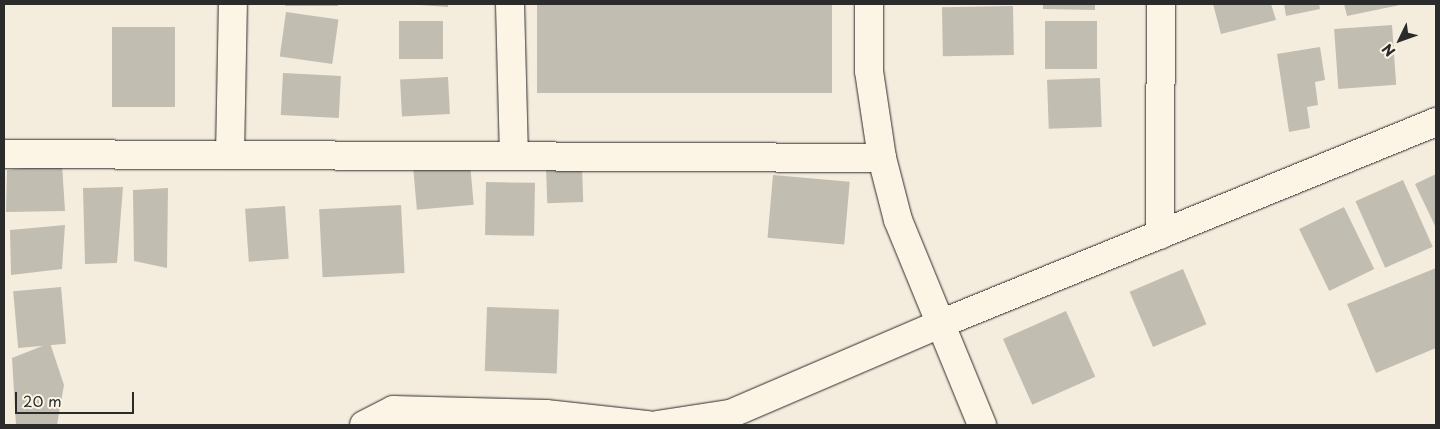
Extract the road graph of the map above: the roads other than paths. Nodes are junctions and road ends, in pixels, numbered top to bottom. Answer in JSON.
{"nodes":[{"id":1,"x":233,"y":4,"type":"edge"},
{"id":2,"x":510,"y":4,"type":"edge"},
{"id":3,"x":869,"y":4,"type":"edge"},
{"id":4,"x":1161,"y":4,"type":"edge"},
{"id":5,"x":1436,"y":122,"type":"edge"},
{"id":6,"x":4,"y":154,"type":"edge"},
{"id":7,"x":230,"y":155,"type":"junction"},
{"id":8,"x":514,"y":156,"type":"junction"},
{"id":9,"x":882,"y":158,"type":"junction"},
{"id":10,"x":1160,"y":235,"type":"junction"},
{"id":11,"x":940,"y":324,"type":"junction"},
{"id":12,"x":545,"y":420,"type":"edge"},
{"id":13,"x":364,"y":425,"type":"edge"},
{"id":14,"x":648,"y":425,"type":"edge"},
{"id":15,"x":657,"y":425,"type":"edge"},
{"id":16,"x":982,"y":425,"type":"edge"}],
"edges":[{"from":1,"to":7,"type":"street"},
{"from":2,"to":8,"type":"street"},
{"from":3,"to":9,"type":"street"},
{"from":4,"to":10,"type":"street"},
{"from":5,"to":10,"type":"street"},
{"from":6,"to":7,"type":"street"},
{"from":7,"to":8,"type":"street"},
{"from":8,"to":9,"type":"street"},
{"from":9,"to":11,"type":"street"},
{"from":10,"to":11,"type":"street"},
{"from":11,"to":15,"type":"street"},
{"from":11,"to":16,"type":"street"},
{"from":12,"to":13,"type":"street"},
{"from":12,"to":14,"type":"street"}]}
